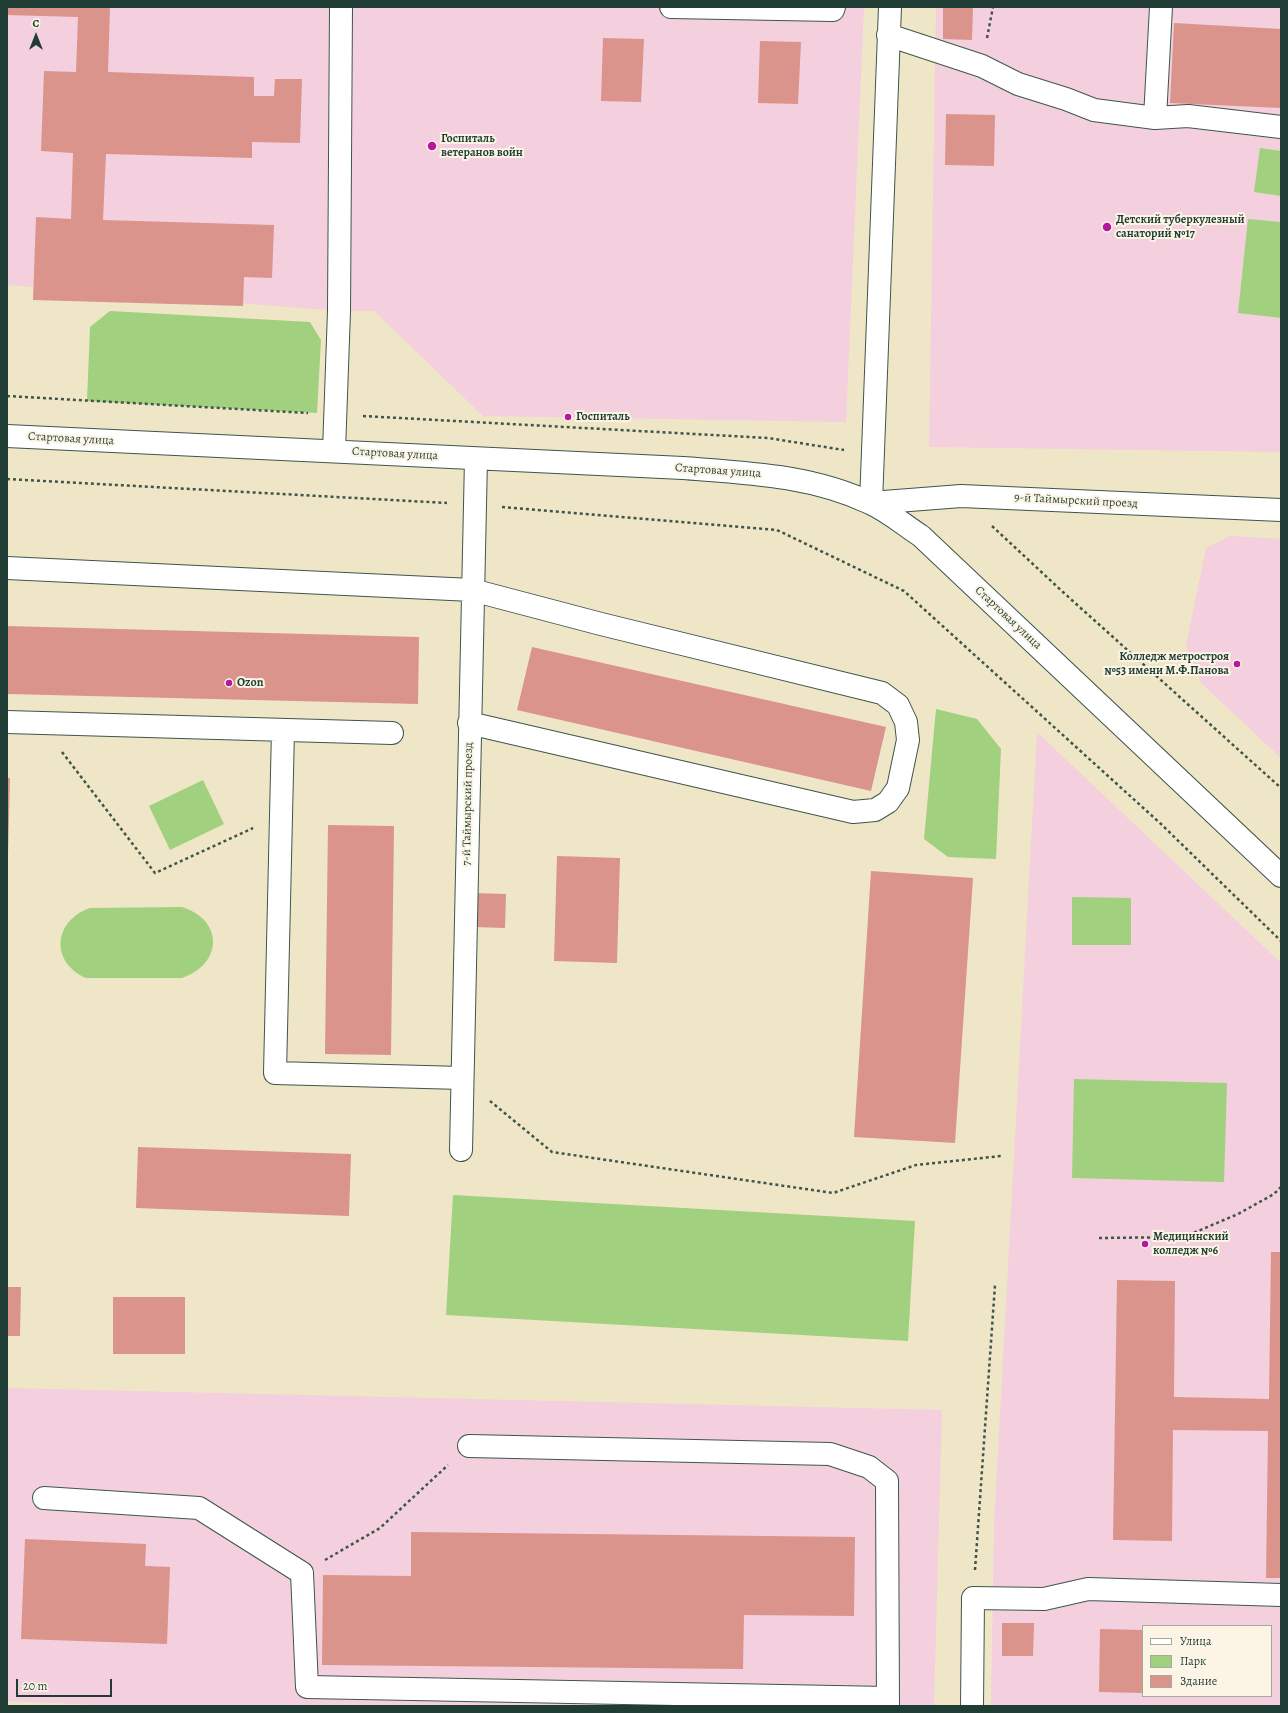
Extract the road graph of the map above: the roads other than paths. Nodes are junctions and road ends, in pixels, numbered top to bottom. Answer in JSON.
{"nodes":[{"id":1,"x":342,"y":7,"type":"edge"},
{"id":2,"x":671,"y":7,"type":"edge"},
{"id":3,"x":834,"y":7,"type":"edge"},
{"id":4,"x":890,"y":7,"type":"edge"},
{"id":5,"x":1161,"y":7,"type":"edge"},
{"id":6,"x":888,"y":35,"type":"junction"},
{"id":7,"x":1155,"y":118,"type":"junction"},
{"id":8,"x":1281,"y":127,"type":"edge"},
{"id":9,"x":7,"y":436,"type":"edge"},
{"id":10,"x":334,"y":451,"type":"junction"},
{"id":11,"x":476,"y":459,"type":"junction"},
{"id":12,"x":871,"y":503,"type":"junction"},
{"id":13,"x":1281,"y":510,"type":"edge"},
{"id":14,"x":7,"y":568,"type":"edge"},
{"id":15,"x":472,"y":590,"type":"junction"},
{"id":16,"x":7,"y":722,"type":"edge"},
{"id":17,"x":469,"y":723,"type":"junction"},
{"id":18,"x":283,"y":730,"type":"junction"},
{"id":19,"x":392,"y":733,"type":"dead end"},
{"id":20,"x":1281,"y":876,"type":"edge"},
{"id":21,"x":462,"y":1078,"type":"junction"},
{"id":22,"x":461,"y":1150,"type":"dead end"},
{"id":23,"x":469,"y":1446,"type":"road end"},
{"id":24,"x":44,"y":1498,"type":"dead end"},
{"id":25,"x":1281,"y":1595,"type":"edge"},
{"id":26,"x":887,"y":1702,"type":"edge"},
{"id":27,"x":972,"y":1706,"type":"edge"}],
"edges":[{"from":1,"to":10,"type":"street"},
{"from":2,"to":3,"type":"street"},
{"from":4,"to":6,"type":"street"},
{"from":5,"to":7,"type":"street"},
{"from":6,"to":7,"type":"street"},
{"from":6,"to":12,"type":"street"},
{"from":7,"to":8,"type":"street"},
{"from":9,"to":10,"type":"street","name":"Стартовая улица"},
{"from":10,"to":11,"type":"street","name":"Стартовая улица"},
{"from":11,"to":12,"type":"street","name":"Стартовая улица"},
{"from":11,"to":15,"type":"street","name":"7-й Таймырский проезд"},
{"from":12,"to":13,"type":"street","name":"9-й Таймырский проезд"},
{"from":12,"to":20,"type":"street","name":"Стартовая улица"},
{"from":14,"to":15,"type":"street"},
{"from":15,"to":17,"type":"street","name":"7-й Таймырский проезд"},
{"from":15,"to":17,"type":"street"},
{"from":16,"to":18,"type":"street"},
{"from":17,"to":21,"type":"street","name":"7-й Таймырский проезд"},
{"from":18,"to":19,"type":"street"},
{"from":18,"to":21,"type":"street"},
{"from":21,"to":22,"type":"street","name":"7-й Таймырский проезд"},
{"from":23,"to":26,"type":"street"},
{"from":24,"to":26,"type":"street"},
{"from":25,"to":27,"type":"street"}]}
